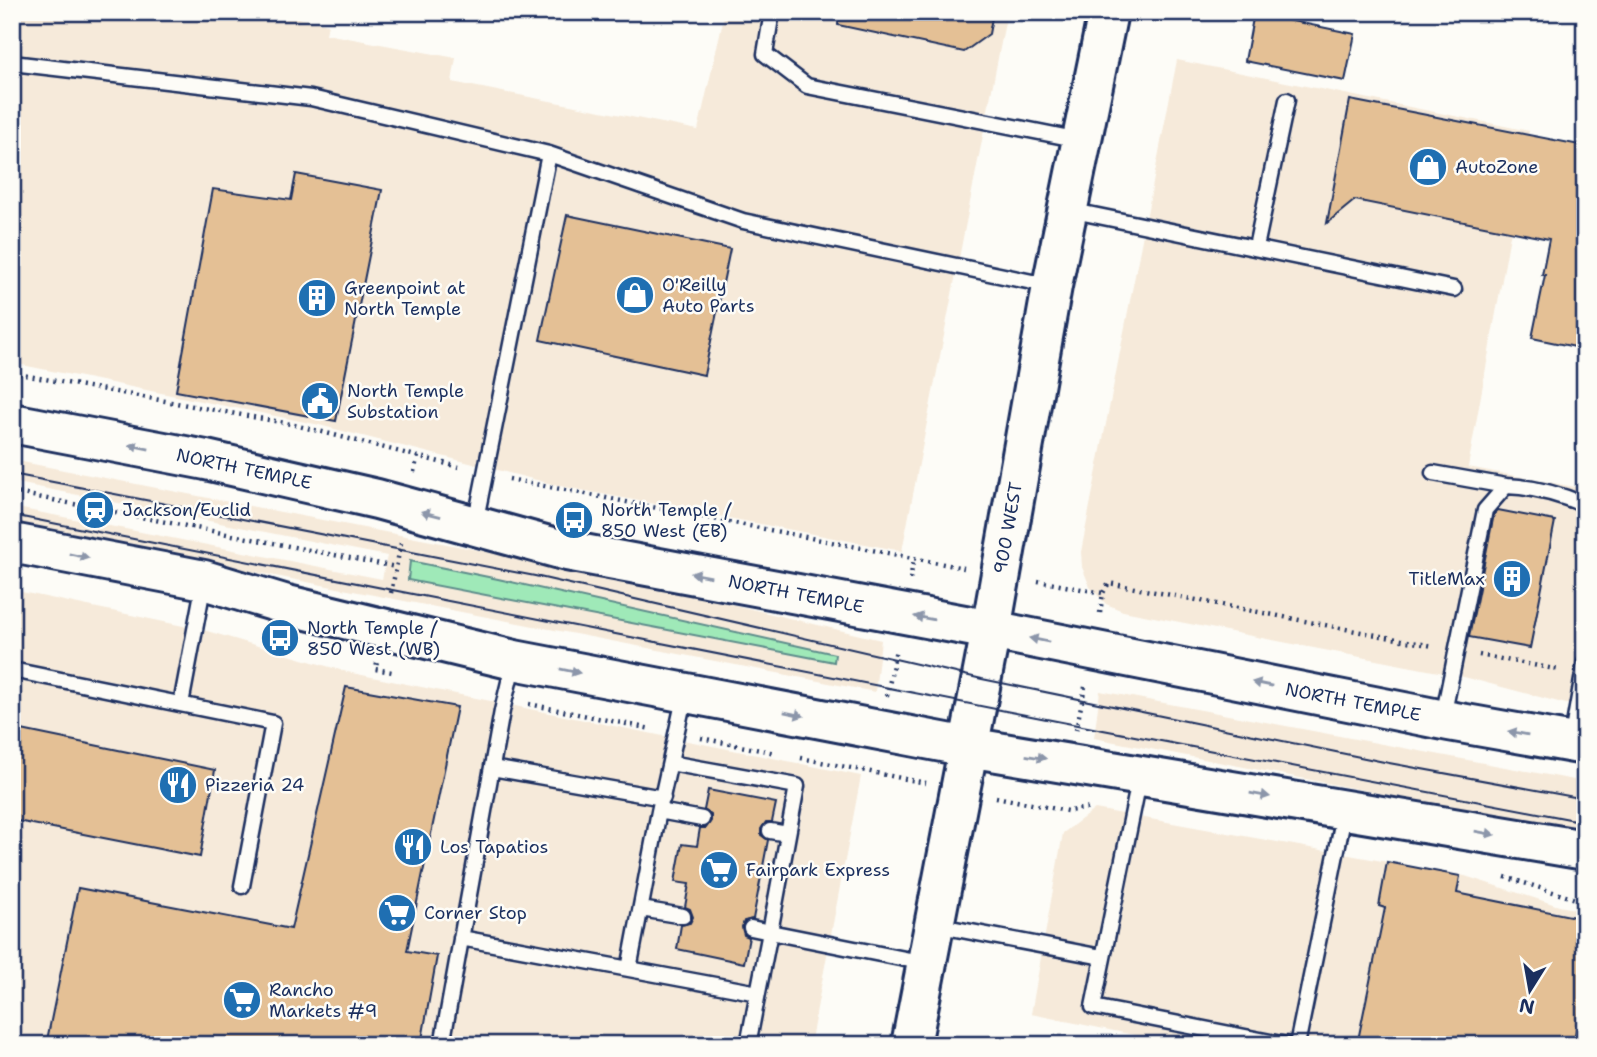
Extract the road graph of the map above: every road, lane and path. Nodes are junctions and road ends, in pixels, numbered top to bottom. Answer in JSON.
{"nodes":[{"id":1,"x":772,"y":12,"type":"edge"},
{"id":2,"x":1108,"y":12,"type":"edge"},
{"id":3,"x":12,"y":63,"type":"edge"},
{"id":4,"x":1287,"y":100,"type":"dead end"},
{"id":5,"x":1082,"y":140,"type":"junction"},
{"id":6,"x":549,"y":154,"type":"junction"},
{"id":7,"x":1068,"y":209,"type":"junction"},
{"id":8,"x":1256,"y":247,"type":"junction"},
{"id":9,"x":1052,"y":286,"type":"junction"},
{"id":10,"x":1454,"y":289,"type":"dead end"},
{"id":11,"x":12,"y":422,"type":"edge"},
{"id":12,"x":418,"y":457,"type":"dead end"},
{"id":13,"x":1433,"y":473,"type":"dead end"},
{"id":14,"x":413,"y":478,"type":"dead end"},
{"id":15,"x":1506,"y":486,"type":"junction"},
{"id":16,"x":12,"y":492,"type":"edge"},
{"id":17,"x":1585,"y":505,"type":"edge"},
{"id":18,"x":475,"y":525,"type":"junction"},
{"id":19,"x":12,"y":542,"type":"edge"},
{"id":20,"x":398,"y":555,"type":"dead end"},
{"id":21,"x":914,"y":559,"type":"dead end"},
{"id":22,"x":396,"y":567,"type":"junction"},
{"id":23,"x":394,"y":578,"type":"dead end"},
{"id":24,"x":204,"y":580,"type":"junction"},
{"id":25,"x":903,"y":615,"type":"junction"},
{"id":26,"x":991,"y":630,"type":"junction"},
{"id":27,"x":1092,"y":651,"type":"junction"},
{"id":28,"x":1456,"y":651,"type":"junction"},
{"id":29,"x":514,"y":660,"type":"junction"},
{"id":30,"x":1584,"y":669,"type":"edge"},
{"id":31,"x":12,"y":670,"type":"edge"},
{"id":32,"x":685,"y":693,"type":"junction"},
{"id":33,"x":181,"y":704,"type":"junction"},
{"id":34,"x":1442,"y":719,"type":"junction"},
{"id":35,"x":880,"y":731,"type":"junction"},
{"id":36,"x":1578,"y":744,"type":"edge"},
{"id":37,"x":968,"y":747,"type":"junction"},
{"id":38,"x":670,"y":763,"type":"junction"},
{"id":39,"x":1070,"y":763,"type":"junction"},
{"id":40,"x":492,"y":768,"type":"junction"},
{"id":41,"x":873,"y":772,"type":"dead end"},
{"id":42,"x":1141,"y":775,"type":"junction"},
{"id":43,"x":661,"y":805,"type":"junction"},
{"id":44,"x":1345,"y":809,"type":"junction"},
{"id":45,"x":1061,"y":810,"type":"dead end"},
{"id":46,"x":702,"y":819,"type":"dead end"},
{"id":47,"x":770,"y":831,"type":"dead end"},
{"id":48,"x":788,"y":834,"type":"junction"},
{"id":49,"x":1585,"y":850,"type":"edge"},
{"id":50,"x":242,"y":886,"type":"dead end"},
{"id":51,"x":641,"y":909,"type":"junction"},
{"id":52,"x":683,"y":916,"type":"dead end"},
{"id":53,"x":934,"y":925,"type":"junction"},
{"id":54,"x":751,"y":928,"type":"dead end"},
{"id":55,"x":770,"y":932,"type":"junction"},
{"id":56,"x":461,"y":938,"type":"junction"},
{"id":57,"x":1102,"y":957,"type":"junction"},
{"id":58,"x":927,"y":963,"type":"junction"},
{"id":59,"x":629,"y":969,"type":"junction"},
{"id":60,"x":758,"y":993,"type":"junction"},
{"id":61,"x":442,"y":1045,"type":"edge"},
{"id":62,"x":748,"y":1045,"type":"edge"},
{"id":63,"x":911,"y":1045,"type":"edge"},
{"id":64,"x":1286,"y":1045,"type":"edge"},
{"id":65,"x":1297,"y":1045,"type":"edge"}],
"edges":[{"from":1,"to":5,"type":"lane"},
{"from":2,"to":5,"type":"main road","name":"900 WEST"},
{"from":3,"to":6,"type":"lane"},
{"from":4,"to":8,"type":"lane"},
{"from":5,"to":7,"type":"main road","name":"900 WEST"},
{"from":6,"to":9,"type":"lane"},
{"from":6,"to":18,"type":"lane"},
{"from":7,"to":8,"type":"lane"},
{"from":7,"to":9,"type":"main road","name":"900 WEST"},
{"from":8,"to":10,"type":"lane"},
{"from":9,"to":26,"type":"main road","name":"900 WEST"},
{"from":18,"to":11,"type":"main road","name":"NORTH TEMPLE","one_way":true},
{"from":12,"to":14,"type":"path"},
{"from":13,"to":15,"type":"lane"},
{"from":15,"to":17,"type":"lane"},
{"from":15,"to":28,"type":"lane"},
{"from":16,"to":22,"type":"path"},
{"from":25,"to":18,"type":"main road","name":"NORTH TEMPLE","one_way":true},
{"from":19,"to":24,"type":"main road","one_way":true},
{"from":20,"to":22,"type":"path"},
{"from":21,"to":25,"type":"path"},
{"from":22,"to":23,"type":"path"},
{"from":24,"to":29,"type":"main road"},
{"from":24,"to":33,"type":"lane"},
{"from":26,"to":25,"type":"main road","name":"NORTH TEMPLE","one_way":true},
{"from":25,"to":35,"type":"path"},
{"from":27,"to":26,"type":"main road","name":"NORTH TEMPLE","one_way":true},
{"from":26,"to":37,"type":"main road","name":"900 WEST"},
{"from":27,"to":28,"type":"path"},
{"from":34,"to":27,"type":"main road","name":"NORTH TEMPLE","one_way":true},
{"from":27,"to":39,"type":"path"},
{"from":28,"to":30,"type":"path"},
{"from":28,"to":34,"type":"lane"},
{"from":29,"to":32,"type":"main road","one_way":true},
{"from":29,"to":40,"type":"lane"},
{"from":30,"to":36,"type":"lane"},
{"from":31,"to":33,"type":"lane"},
{"from":32,"to":35,"type":"main road","one_way":true},
{"from":32,"to":38,"type":"lane"},
{"from":33,"to":50,"type":"lane"},
{"from":36,"to":34,"type":"main road","name":"NORTH TEMPLE","one_way":true},
{"from":35,"to":37,"type":"main road"},
{"from":35,"to":41,"type":"path"},
{"from":37,"to":39,"type":"main road","one_way":true},
{"from":37,"to":53,"type":"main road","name":"900 WEST"},
{"from":38,"to":43,"type":"lane"},
{"from":38,"to":48,"type":"lane"},
{"from":39,"to":42,"type":"main road"},
{"from":39,"to":45,"type":"path"},
{"from":40,"to":43,"type":"lane"},
{"from":40,"to":56,"type":"lane"},
{"from":42,"to":44,"type":"main road","one_way":true},
{"from":42,"to":57,"type":"lane"},
{"from":43,"to":46,"type":"lane"},
{"from":43,"to":51,"type":"lane"},
{"from":44,"to":49,"type":"main road","one_way":true},
{"from":44,"to":65,"type":"lane"},
{"from":47,"to":48,"type":"lane"},
{"from":48,"to":55,"type":"lane"},
{"from":51,"to":52,"type":"lane"},
{"from":51,"to":59,"type":"lane"},
{"from":53,"to":57,"type":"lane"},
{"from":53,"to":58,"type":"main road","name":"900 WEST"},
{"from":54,"to":55,"type":"lane"},
{"from":55,"to":58,"type":"lane"},
{"from":55,"to":60,"type":"lane"},
{"from":56,"to":59,"type":"lane"},
{"from":56,"to":61,"type":"lane"},
{"from":57,"to":64,"type":"lane"},
{"from":58,"to":63,"type":"main road","name":"900 WEST"},
{"from":59,"to":60,"type":"lane"},
{"from":60,"to":62,"type":"lane"}]}
